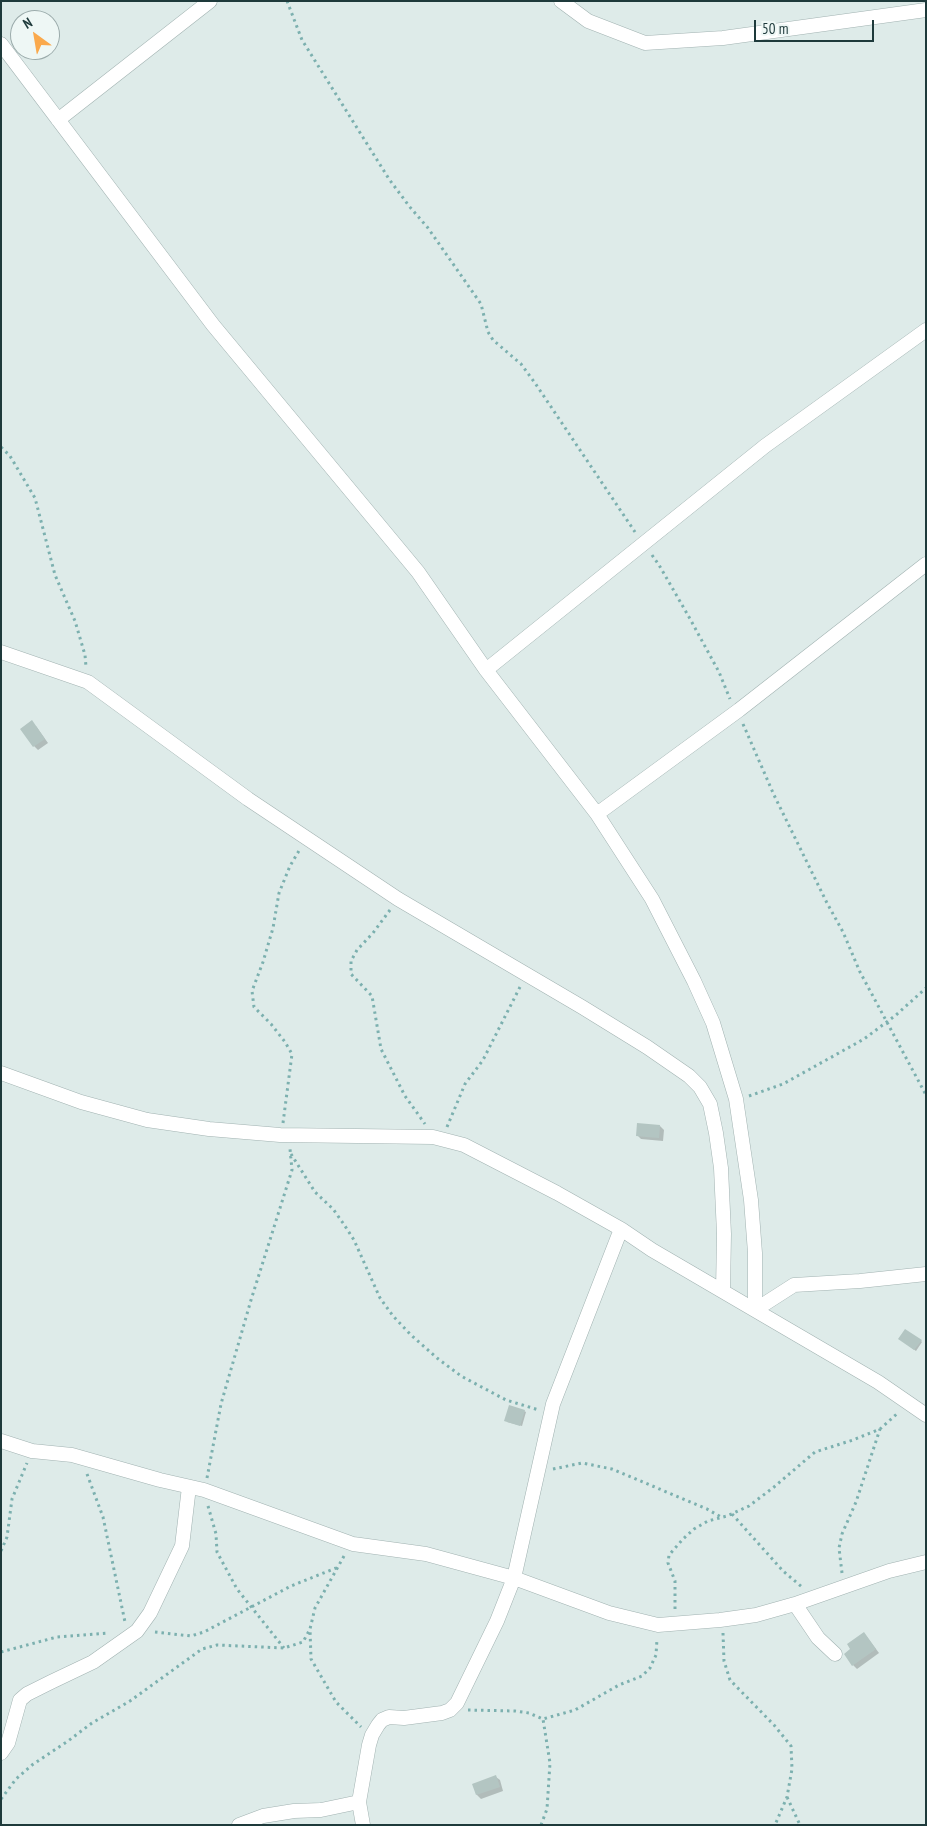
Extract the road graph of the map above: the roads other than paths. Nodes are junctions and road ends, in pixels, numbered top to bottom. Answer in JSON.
{"nodes":[{"id":1,"x":210,"y":1,"type":"edge"},
{"id":2,"x":561,"y":1,"type":"edge"},
{"id":3,"x":926,"y":10,"type":"edge"},
{"id":4,"x":1,"y":44,"type":"edge"},
{"id":5,"x":58,"y":120,"type":"junction"},
{"id":6,"x":926,"y":330,"type":"edge"},
{"id":7,"x":926,"y":564,"type":"edge"},
{"id":8,"x":1,"y":652,"type":"edge"},
{"id":9,"x":486,"y":670,"type":"junction"},
{"id":10,"x":598,"y":814,"type":"junction"},
{"id":11,"x":1,"y":1073,"type":"edge"},
{"id":12,"x":621,"y":1229,"type":"junction"},
{"id":13,"x":926,"y":1274,"type":"edge"},
{"id":14,"x":723,"y":1291,"type":"junction"},
{"id":15,"x":755,"y":1310,"type":"junction"},
{"id":16,"x":924,"y":1410,"type":"edge"},
{"id":17,"x":1,"y":1440,"type":"edge"},
{"id":18,"x":189,"y":1487,"type":"junction"},
{"id":19,"x":926,"y":1562,"type":"edge"},
{"id":20,"x":514,"y":1578,"type":"junction"},
{"id":21,"x":795,"y":1604,"type":"junction"},
{"id":22,"x":835,"y":1654,"type":"dead end"},
{"id":23,"x":1,"y":1753,"type":"edge"},
{"id":24,"x":359,"y":1802,"type":"junction"},
{"id":25,"x":239,"y":1825,"type":"edge"},
{"id":26,"x":363,"y":1825,"type":"edge"}],
"edges":[{"from":1,"to":5,"type":"street"},
{"from":2,"to":3,"type":"street"},
{"from":4,"to":5,"type":"street"},
{"from":5,"to":9,"type":"street"},
{"from":6,"to":9,"type":"street"},
{"from":7,"to":10,"type":"street"},
{"from":8,"to":14,"type":"street"},
{"from":9,"to":10,"type":"street"},
{"from":10,"to":15,"type":"street"},
{"from":11,"to":12,"type":"street"},
{"from":12,"to":14,"type":"street"},
{"from":12,"to":20,"type":"street"},
{"from":13,"to":15,"type":"street"},
{"from":14,"to":15,"type":"street"},
{"from":15,"to":16,"type":"street"},
{"from":17,"to":18,"type":"street"},
{"from":18,"to":20,"type":"street"},
{"from":18,"to":23,"type":"street"},
{"from":19,"to":21,"type":"street"},
{"from":20,"to":21,"type":"street"},
{"from":20,"to":24,"type":"street"},
{"from":21,"to":22,"type":"street"},
{"from":24,"to":25,"type":"street"},
{"from":24,"to":26,"type":"street"}]}
